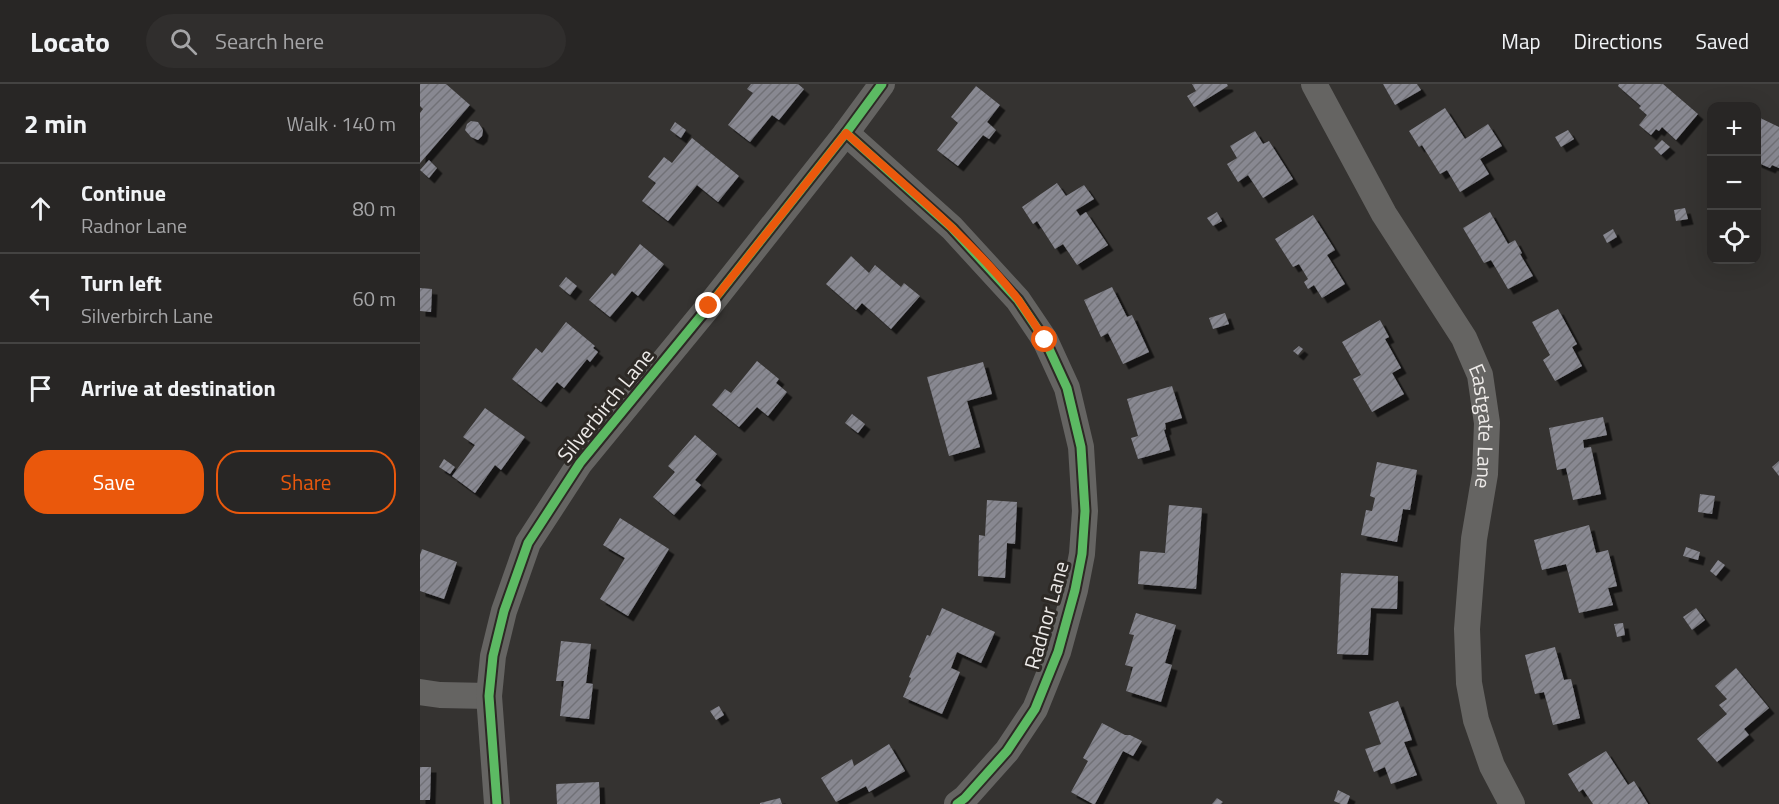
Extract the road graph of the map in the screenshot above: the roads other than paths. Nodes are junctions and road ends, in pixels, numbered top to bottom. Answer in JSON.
{"nodes":[{"id":1,"x":882,"y":84,"type":"edge"},
{"id":2,"x":1314,"y":84,"type":"edge"},
{"id":3,"x":846,"y":133,"type":"junction"},
{"id":4,"x":420,"y":692,"type":"edge"},
{"id":5,"x":489,"y":696,"type":"junction"},
{"id":6,"x":496,"y":804,"type":"edge"},
{"id":7,"x":957,"y":804,"type":"edge"},
{"id":8,"x":1512,"y":804,"type":"edge"}],
"edges":[{"from":1,"to":3,"type":"street","name":"Silverbirch Lane"},
{"from":2,"to":8,"type":"street","name":"Eastgate Lane"},
{"from":3,"to":5,"type":"street","name":"Silverbirch Lane"},
{"from":3,"to":7,"type":"street","name":"Radnor Lane"},
{"from":4,"to":5,"type":"street"},
{"from":5,"to":6,"type":"street","name":"Silverbirch Lane"}]}
